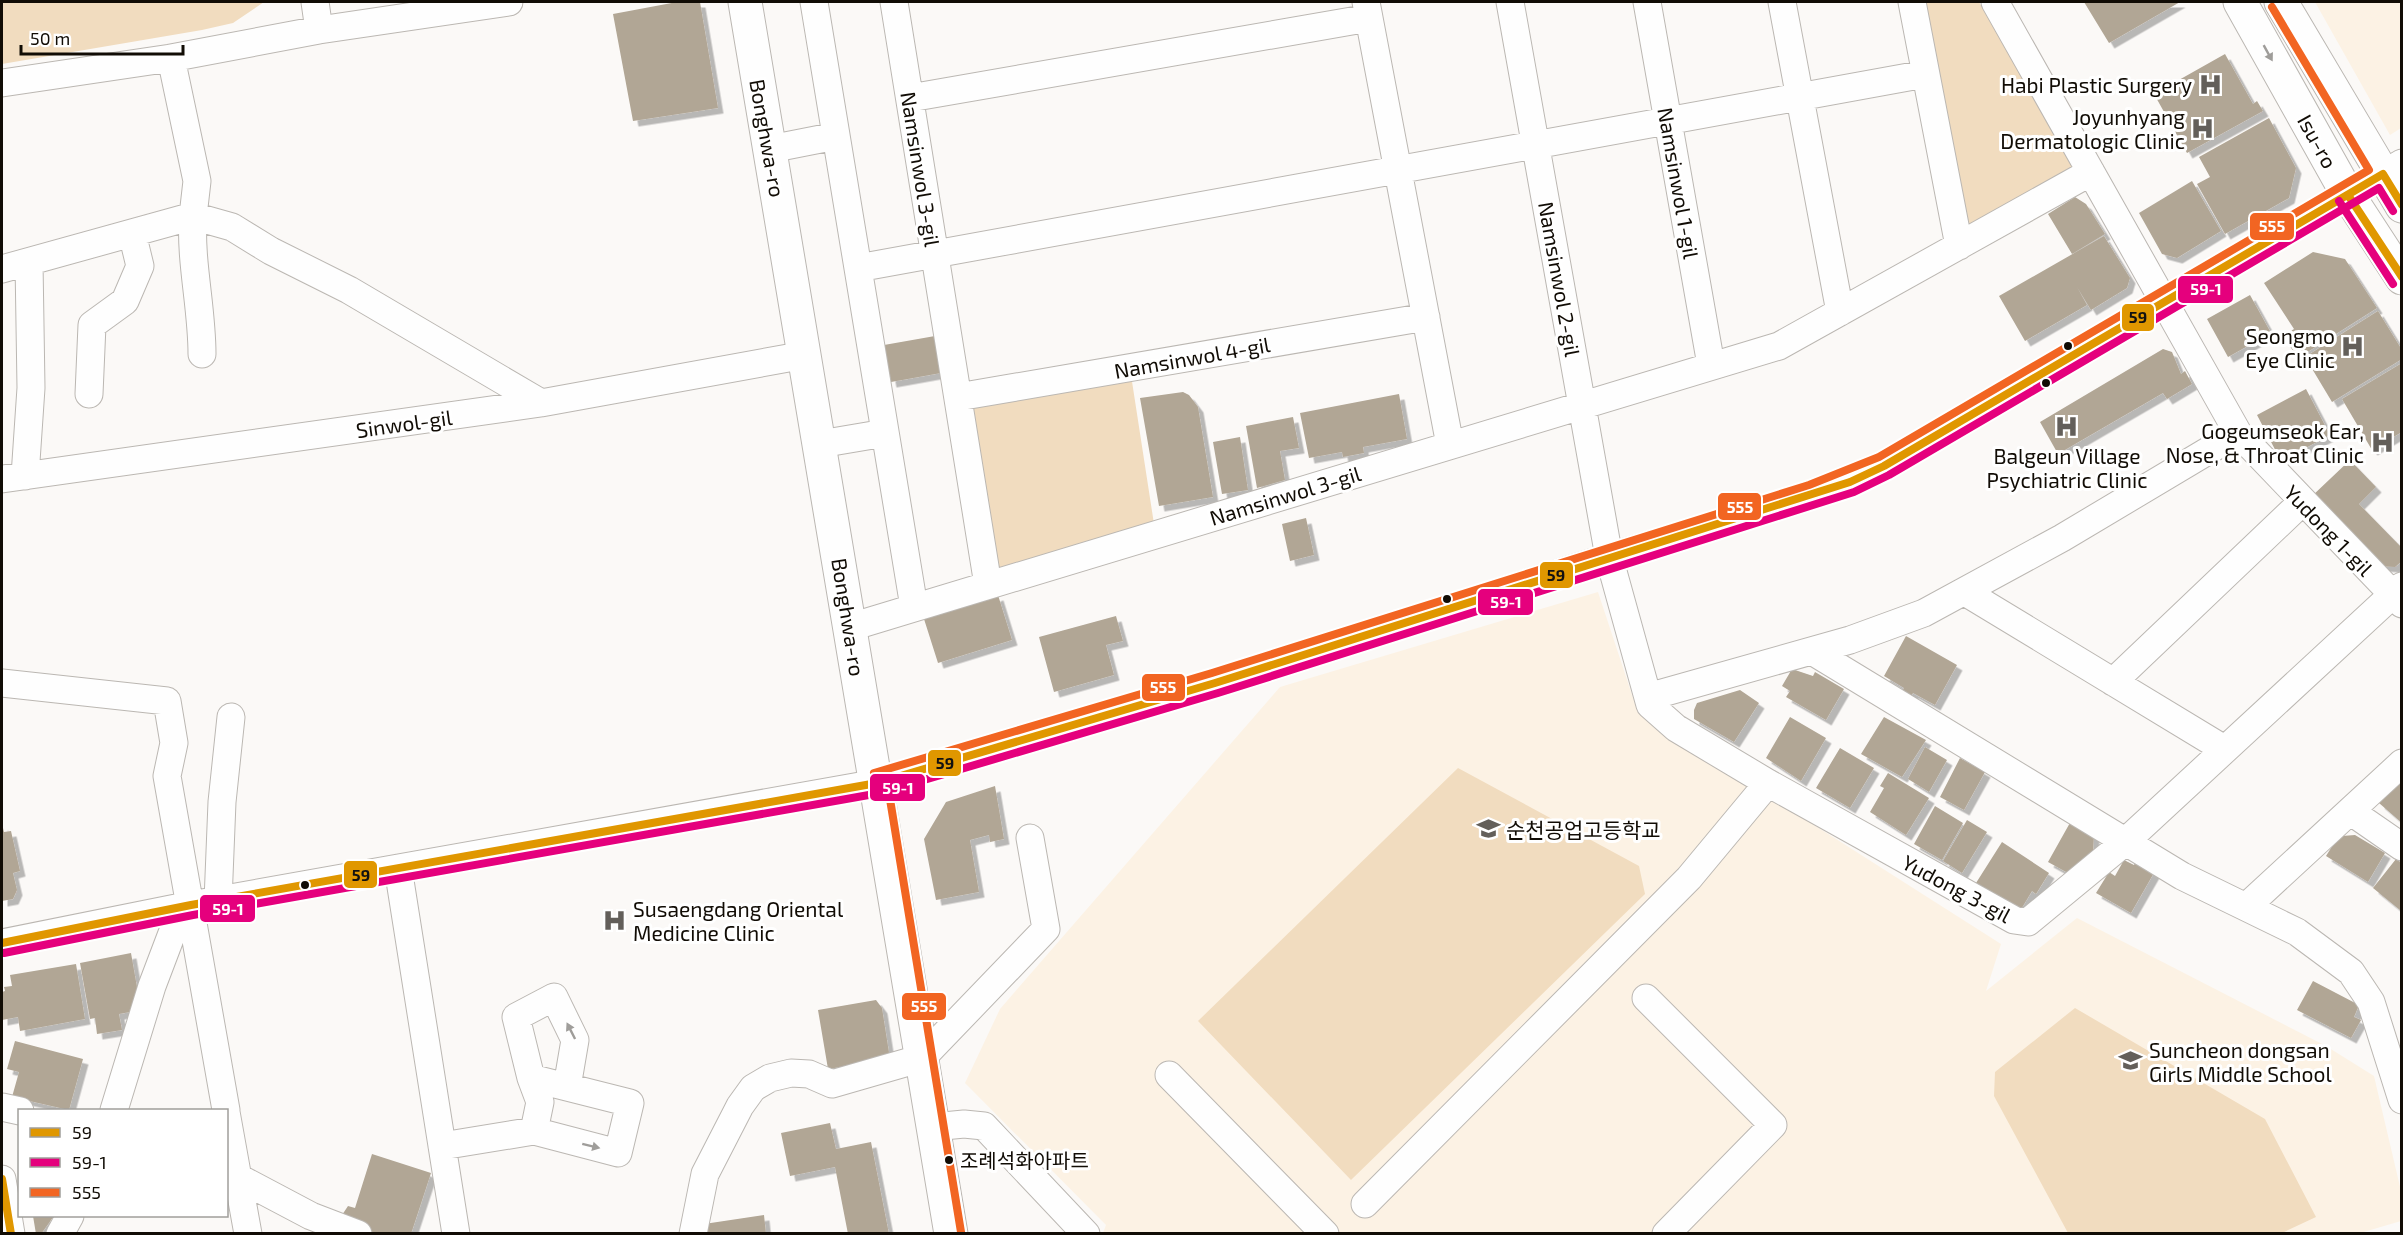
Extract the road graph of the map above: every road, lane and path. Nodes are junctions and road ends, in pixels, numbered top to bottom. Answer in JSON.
{"nodes":[{"id":1,"x":315,"y":2,"type":"edge"},
{"id":2,"x":510,"y":2,"type":"edge"},
{"id":3,"x":745,"y":2,"type":"edge"},
{"id":4,"x":814,"y":2,"type":"edge"},
{"id":5,"x":894,"y":2,"type":"edge"},
{"id":6,"x":1510,"y":2,"type":"edge"},
{"id":7,"x":1647,"y":2,"type":"edge"},
{"id":8,"x":1782,"y":2,"type":"edge"},
{"id":9,"x":1912,"y":2,"type":"edge"},
{"id":10,"x":1995,"y":2,"type":"edge"},
{"id":11,"x":2240,"y":2,"type":"edge"},
{"id":12,"x":2281,"y":2,"type":"edge"},
{"id":13,"x":1367,"y":10,"type":"edge"},
{"id":14,"x":319,"y":30,"type":"junction"},
{"id":15,"x":171,"y":58,"type":"junction"},
{"id":16,"x":1925,"y":74,"type":"junction"},
{"id":17,"x":2,"y":83,"type":"edge"},
{"id":18,"x":1798,"y":97,"type":"junction"},
{"id":19,"x":910,"y":98,"type":"junction"},
{"id":20,"x":1668,"y":120,"type":"junction"},
{"id":21,"x":836,"y":136,"type":"junction"},
{"id":22,"x":1536,"y":143,"type":"junction"},
{"id":23,"x":770,"y":149,"type":"junction"},
{"id":24,"x":2392,"y":168,"type":"edge"},
{"id":25,"x":1398,"y":171,"type":"junction"},
{"id":26,"x":2091,"y":171,"type":"junction"},
{"id":27,"x":2348,"y":195,"type":"junction"},
{"id":28,"x":2402,"y":206,"type":"edge"},
{"id":29,"x":193,"y":216,"type":"junction"},
{"id":30,"x":132,"y":233,"type":"junction"},
{"id":31,"x":1959,"y":246,"type":"junction"},
{"id":32,"x":934,"y":254,"type":"junction"},
{"id":33,"x":29,"y":262,"type":"junction"},
{"id":34,"x":858,"y":268,"type":"junction"},
{"id":35,"x":2,"y":269,"type":"edge"},
{"id":36,"x":2402,"y":278,"type":"edge"},
{"id":37,"x":2163,"y":301,"type":"junction"},
{"id":38,"x":1840,"y":312,"type":"junction"},
{"id":39,"x":1426,"y":317,"type":"junction"},
{"id":40,"x":202,"y":354,"type":"dead end"},
{"id":41,"x":805,"y":356,"type":"junction"},
{"id":42,"x":1711,"y":365,"type":"junction"},
{"id":43,"x":89,"y":394,"type":"dead end"},
{"id":44,"x":958,"y":397,"type":"junction"},
{"id":45,"x":541,"y":403,"type":"junction"},
{"id":46,"x":1582,"y":405,"type":"junction"},
{"id":47,"x":885,"y":433,"type":"junction"},
{"id":48,"x":2238,"y":433,"type":"junction"},
{"id":49,"x":820,"y":444,"type":"junction"},
{"id":50,"x":1450,"y":445,"type":"junction"},
{"id":51,"x":13,"y":477,"type":"edge"},
{"id":52,"x":2302,"y":502,"type":"junction"},
{"id":53,"x":1609,"y":557,"type":"junction"},
{"id":54,"x":988,"y":585,"type":"junction"},
{"id":55,"x":1965,"y":592,"type":"junction"},
{"id":56,"x":2398,"y":596,"type":"edge"},
{"id":57,"x":914,"y":608,"type":"junction"},
{"id":58,"x":851,"y":627,"type":"junction"},
{"id":59,"x":1812,"y":651,"type":"junction"},
{"id":60,"x":2113,"y":682,"type":"junction"},
{"id":61,"x":2,"y":683,"type":"edge"},
{"id":62,"x":1648,"y":697,"type":"junction"},
{"id":63,"x":231,"y":717,"type":"dead end"},
{"id":64,"x":2224,"y":749,"type":"junction"},
{"id":65,"x":2402,"y":763,"type":"edge"},
{"id":66,"x":877,"y":783,"type":"junction"},
{"id":67,"x":1768,"y":783,"type":"junction"},
{"id":68,"x":2350,"y":811,"type":"junction"},
{"id":69,"x":1030,"y":838,"type":"dead end"},
{"id":70,"x":2126,"y":842,"type":"junction"},
{"id":71,"x":2402,"y":847,"type":"edge"},
{"id":72,"x":398,"y":868,"type":"junction"},
{"id":73,"x":218,"y":901,"type":"junction"},
{"id":74,"x":186,"y":906,"type":"junction"},
{"id":75,"x":2246,"y":907,"type":"junction"},
{"id":76,"x":2,"y":943,"type":"edge"},
{"id":77,"x":1646,"y":998,"type":"dead end"},
{"id":78,"x":922,"y":1058,"type":"junction"},
{"id":79,"x":1169,"y":1075,"type":"dead end"},
{"id":80,"x":531,"y":1078,"type":"junction"},
{"id":81,"x":567,"y":1087,"type":"junction"},
{"id":82,"x":2402,"y":1100,"type":"edge"},
{"id":83,"x":2,"y":1107,"type":"edge"},
{"id":84,"x":114,"y":1109,"type":"edge"},
{"id":85,"x":226,"y":1109,"type":"edge"},
{"id":86,"x":18,"y":1111,"type":"edge"},
{"id":87,"x":933,"y":1127,"type":"junction"},
{"id":88,"x":228,"y":1130,"type":"edge"},
{"id":89,"x":534,"y":1131,"type":"junction"},
{"id":90,"x":442,"y":1146,"type":"junction"},
{"id":91,"x":233,"y":1176,"type":"edge"},
{"id":92,"x":2,"y":1179,"type":"edge"},
{"id":93,"x":1365,"y":1204,"type":"dead end"},
{"id":94,"x":69,"y":1217,"type":"edge"},
{"id":95,"x":12,"y":1233,"type":"edge"},
{"id":96,"x":60,"y":1233,"type":"edge"},
{"id":97,"x":248,"y":1233,"type":"edge"},
{"id":98,"x":358,"y":1233,"type":"edge"},
{"id":99,"x":456,"y":1233,"type":"edge"},
{"id":100,"x":693,"y":1233,"type":"edge"},
{"id":101,"x":951,"y":1233,"type":"edge"},
{"id":102,"x":1086,"y":1233,"type":"edge"},
{"id":103,"x":1325,"y":1233,"type":"edge"},
{"id":104,"x":1666,"y":1233,"type":"edge"}],
"edges":[{"from":1,"to":14,"type":"street"},
{"from":2,"to":14,"type":"street"},
{"from":3,"to":23,"type":"main road","name":"Bonghwa-ro"},
{"from":4,"to":21,"type":"street"},
{"from":5,"to":19,"type":"street","name":"Namsinwol 3-gil"},
{"from":6,"to":22,"type":"street","name":"Namsinwol 2-gil"},
{"from":7,"to":20,"type":"street","name":"Namsinwol 1-gil"},
{"from":8,"to":18,"type":"street"},
{"from":9,"to":16,"type":"street"},
{"from":10,"to":26,"type":"street","name":"Yudong 1-gil"},
{"from":11,"to":27,"type":"main road","name":"Isu-ro","one_way":true},
{"from":12,"to":24,"type":"main road","name":"Isu-ro"},
{"from":13,"to":19,"type":"street"},
{"from":13,"to":25,"type":"street"},
{"from":14,"to":15,"type":"street"},
{"from":15,"to":17,"type":"street"},
{"from":15,"to":29,"type":"street"},
{"from":16,"to":18,"type":"street"},
{"from":16,"to":31,"type":"street"},
{"from":18,"to":20,"type":"street"},
{"from":18,"to":38,"type":"street"},
{"from":19,"to":32,"type":"street","name":"Namsinwol 3-gil"},
{"from":20,"to":22,"type":"street"},
{"from":20,"to":42,"type":"street","name":"Namsinwol 1-gil"},
{"from":21,"to":23,"type":"street"},
{"from":21,"to":34,"type":"street"},
{"from":22,"to":25,"type":"street"},
{"from":22,"to":46,"type":"street","name":"Namsinwol 2-gil"},
{"from":23,"to":41,"type":"main road","name":"Bonghwa-ro"},
{"from":24,"to":27,"type":"street"},
{"from":24,"to":28,"type":"main road","name":"Isu-ro"},
{"from":25,"to":32,"type":"street"},
{"from":25,"to":39,"type":"street"},
{"from":26,"to":31,"type":"street"},
{"from":26,"to":37,"type":"street","name":"Yudong 1-gil"},
{"from":27,"to":36,"type":"main road","name":"Isu-ro"},
{"from":27,"to":37,"type":"street"},
{"from":29,"to":30,"type":"street"},
{"from":29,"to":40,"type":"street"},
{"from":29,"to":45,"type":"street"},
{"from":30,"to":33,"type":"street"},
{"from":30,"to":43,"type":"street"},
{"from":31,"to":38,"type":"street"},
{"from":32,"to":34,"type":"street"},
{"from":32,"to":44,"type":"street","name":"Namsinwol 3-gil"},
{"from":33,"to":35,"type":"street"},
{"from":33,"to":51,"type":"street"},
{"from":34,"to":47,"type":"street"},
{"from":37,"to":48,"type":"street","name":"Yudong 1-gil"},
{"from":37,"to":53,"type":"street"},
{"from":38,"to":42,"type":"street"},
{"from":39,"to":44,"type":"street","name":"Namsinwol 4-gil"},
{"from":39,"to":50,"type":"street"},
{"from":41,"to":45,"type":"street","name":"Sinwol-gil"},
{"from":41,"to":49,"type":"main road","name":"Bonghwa-ro"},
{"from":42,"to":46,"type":"street"},
{"from":44,"to":54,"type":"street","name":"Namsinwol 3-gil"},
{"from":45,"to":51,"type":"street","name":"Sinwol-gil"},
{"from":46,"to":50,"type":"street","name":"Namsinwol 3-gil"},
{"from":46,"to":53,"type":"street","name":"Namsinwol 2-gil"},
{"from":47,"to":49,"type":"street"},
{"from":47,"to":57,"type":"street"},
{"from":48,"to":52,"type":"street","name":"Yudong 1-gil"},
{"from":48,"to":55,"type":"street"},
{"from":49,"to":58,"type":"main road","name":"Bonghwa-ro"},
{"from":50,"to":54,"type":"street","name":"Namsinwol 3-gil"},
{"from":52,"to":56,"type":"street","name":"Yudong 1-gil"},
{"from":52,"to":60,"type":"street"},
{"from":53,"to":62,"type":"street","name":"Yudong 3-gil"},
{"from":53,"to":66,"type":"street"},
{"from":54,"to":57,"type":"street","name":"Namsinwol 3-gil"},
{"from":55,"to":59,"type":"street"},
{"from":55,"to":60,"type":"street"},
{"from":56,"to":64,"type":"street","name":"Yudong 3-gil"},
{"from":57,"to":58,"type":"street","name":"Namsinwol 3-gil"},
{"from":58,"to":66,"type":"main road","name":"Bonghwa-ro"},
{"from":59,"to":62,"type":"street"},
{"from":59,"to":70,"type":"street"},
{"from":60,"to":64,"type":"street"},
{"from":61,"to":74,"type":"street"},
{"from":62,"to":67,"type":"street","name":"Yudong 3-gil"},
{"from":63,"to":73,"type":"street"},
{"from":64,"to":70,"type":"street","name":"Yudong 3-gil"},
{"from":65,"to":68,"type":"street"},
{"from":66,"to":72,"type":"street"},
{"from":66,"to":78,"type":"main road","name":"Bonghwa-ro"},
{"from":67,"to":70,"type":"street","name":"Yudong 3-gil"},
{"from":67,"to":93,"type":"street"},
{"from":68,"to":71,"type":"street"},
{"from":68,"to":75,"type":"street"},
{"from":69,"to":78,"type":"street"},
{"from":70,"to":75,"type":"street"},
{"from":72,"to":73,"type":"street"},
{"from":72,"to":90,"type":"street"},
{"from":73,"to":74,"type":"street"},
{"from":74,"to":76,"type":"street"},
{"from":74,"to":84,"type":"street"},
{"from":74,"to":85,"type":"street"},
{"from":75,"to":82,"type":"street"},
{"from":77,"to":104,"type":"street"},
{"from":78,"to":87,"type":"main road","name":"Bonghwa-ro"},
{"from":78,"to":100,"type":"street"},
{"from":79,"to":103,"type":"street"},
{"from":80,"to":81,"type":"street"},
{"from":81,"to":80,"type":"street","one_way":true},
{"from":80,"to":89,"type":"street"},
{"from":89,"to":81,"type":"street","one_way":true},
{"from":83,"to":86,"type":"street"},
{"from":87,"to":101,"type":"main road","name":"Bonghwa-ro"},
{"from":87,"to":102,"type":"street"},
{"from":88,"to":91,"type":"street"},
{"from":89,"to":90,"type":"street"},
{"from":90,"to":99,"type":"street"},
{"from":91,"to":97,"type":"street"},
{"from":91,"to":98,"type":"street"},
{"from":92,"to":95,"type":"street"},
{"from":94,"to":96,"type":"street"}]}
